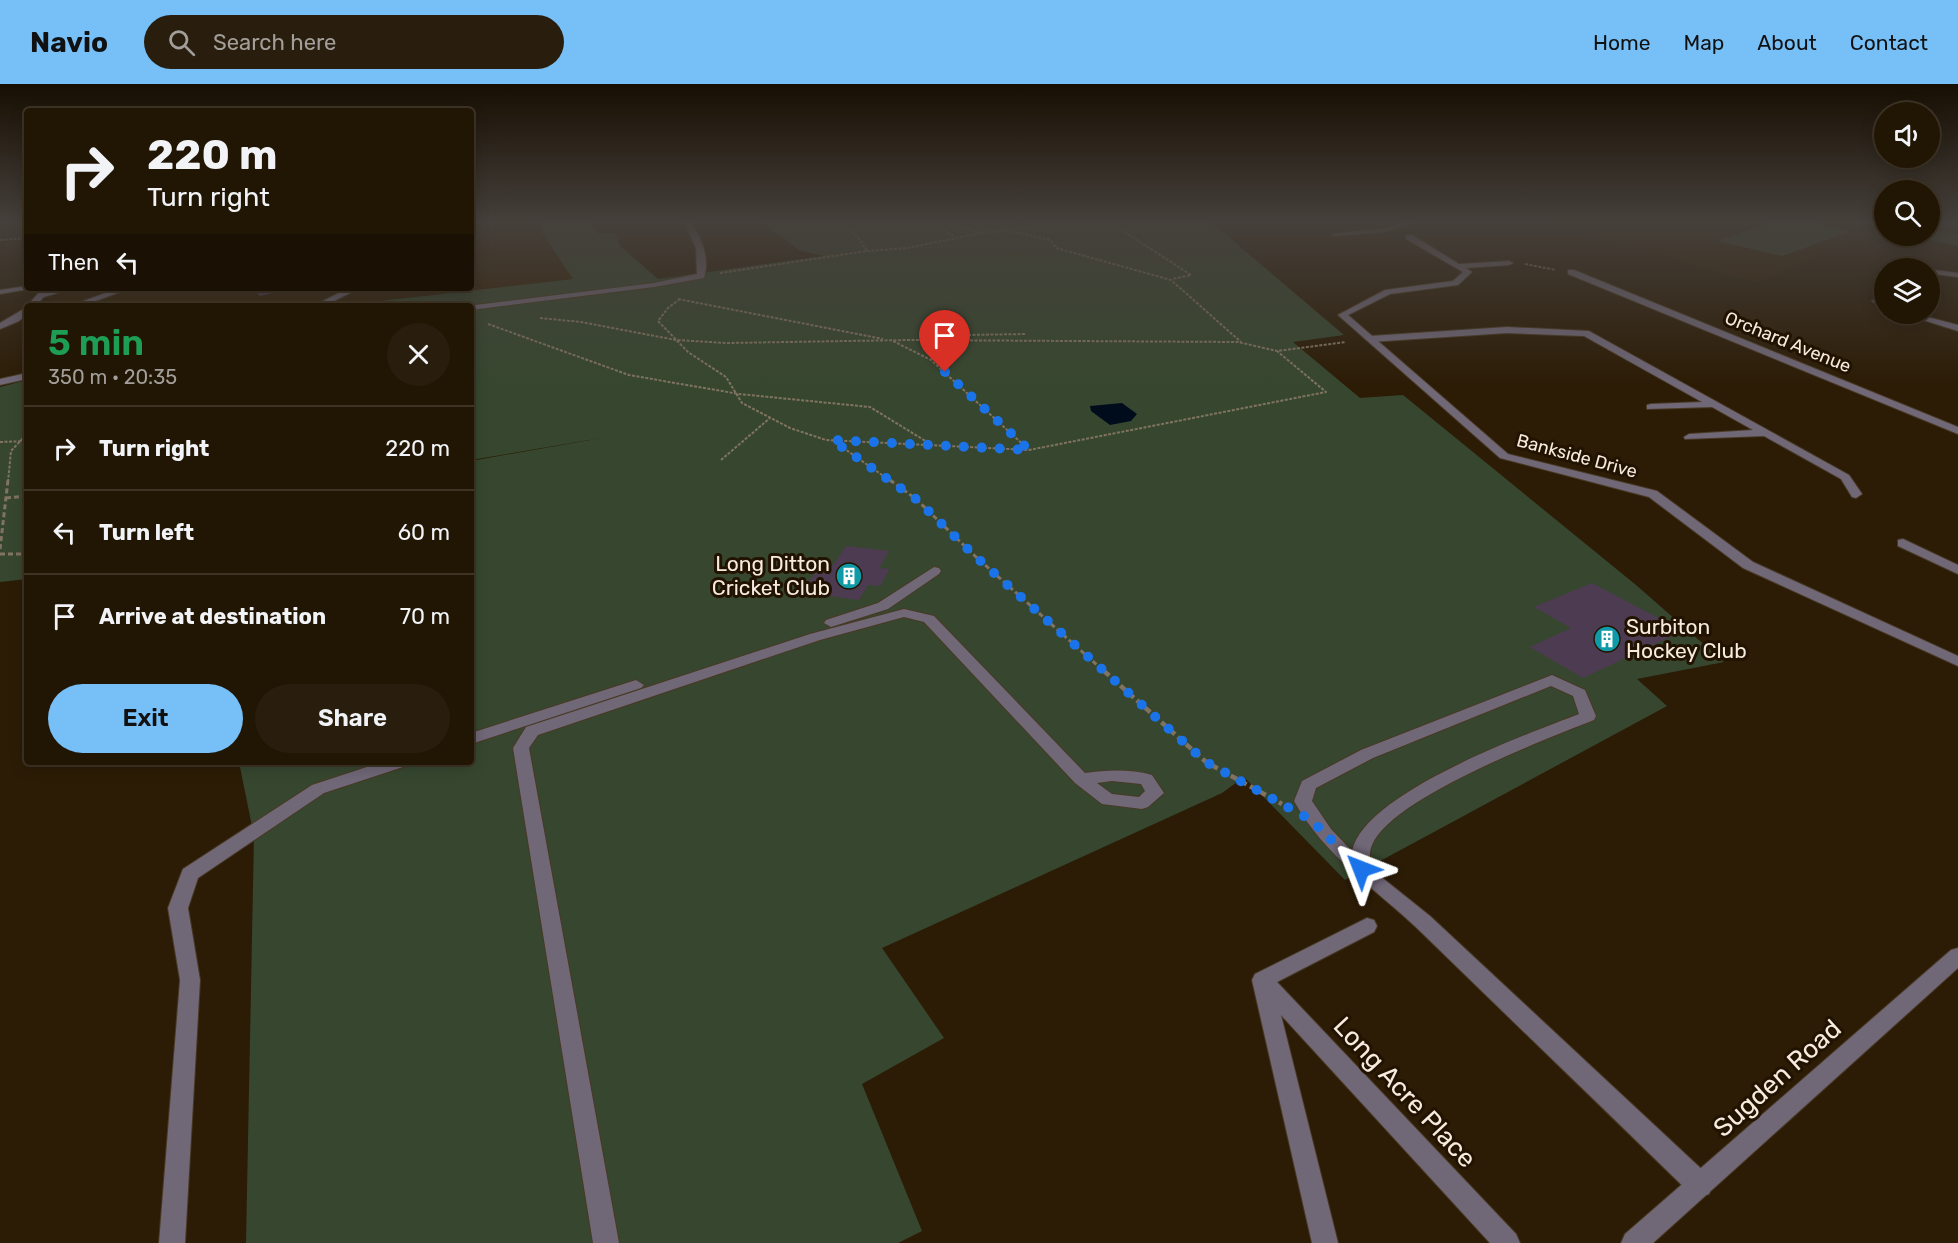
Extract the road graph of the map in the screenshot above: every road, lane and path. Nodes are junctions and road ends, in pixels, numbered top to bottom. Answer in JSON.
{"nodes":[{"id":1,"x":701,"y":276,"type":"joint"},
{"id":2,"x":1160,"y":276,"type":"edge"},
{"id":3,"x":1183,"y":276,"type":"edge"},
{"id":4,"x":1463,"y":276,"type":"edge"},
{"id":5,"x":1579,"y":276,"type":"edge"},
{"id":6,"x":1171,"y":279,"type":"junction"},
{"id":7,"x":654,"y":285,"type":"junction"},
{"id":8,"x":24,"y":289,"type":"edge"},
{"id":9,"x":46,"y":291,"type":"edge"},
{"id":10,"x":118,"y":291,"type":"edge"},
{"id":11,"x":350,"y":291,"type":"edge"},
{"id":12,"x":0,"y":292,"type":"edge"},
{"id":13,"x":679,"y":299,"type":"junction"},
{"id":14,"x":34,"y":303,"type":"edge"},
{"id":15,"x":83,"y":303,"type":"edge"},
{"id":16,"x":324,"y":303,"type":"edge"},
{"id":17,"x":474,"y":307,"type":"edge"},
{"id":18,"x":24,"y":312,"type":"edge"},
{"id":19,"x":24,"y":318,"type":"edge"},
{"id":20,"x":537,"y":318,"type":"dead end"},
{"id":21,"x":16,"y":319,"type":"junction"},
{"id":22,"x":481,"y":321,"type":"dead end"},
{"id":23,"x":1940,"y":323,"type":"edge"},
{"id":24,"x":0,"y":326,"type":"edge"},
{"id":25,"x":1958,"y":328,"type":"edge"},
{"id":26,"x":1025,"y":334,"type":"dead end"},
{"id":27,"x":1370,"y":339,"type":"junction"},
{"id":28,"x":676,"y":340,"type":"junction"},
{"id":29,"x":891,"y":340,"type":"junction"},
{"id":30,"x":954,"y":342,"type":"junction"},
{"id":31,"x":1243,"y":343,"type":"junction"},
{"id":32,"x":1277,"y":351,"type":"junction"},
{"id":33,"x":932,"y":360,"type":"junction"},
{"id":34,"x":24,"y":377,"type":"edge"},
{"id":35,"x":0,"y":381,"type":"edge"},
{"id":36,"x":735,"y":393,"type":"junction"},
{"id":37,"x":1714,"y":404,"type":"junction"},
{"id":38,"x":1650,"y":407,"type":"dead end"},
{"id":39,"x":770,"y":418,"type":"junction"},
{"id":40,"x":1958,"y":432,"type":"edge"},
{"id":41,"x":1766,"y":433,"type":"junction"},
{"id":42,"x":24,"y":437,"type":"edge"},
{"id":43,"x":1689,"y":437,"type":"dead end"},
{"id":44,"x":832,"y":440,"type":"junction"},
{"id":45,"x":24,"y":441,"type":"edge"},
{"id":46,"x":0,"y":442,"type":"edge"},
{"id":47,"x":18,"y":442,"type":"junction"},
{"id":48,"x":933,"y":446,"type":"junction"},
{"id":49,"x":1029,"y":450,"type":"junction"},
{"id":50,"x":721,"y":460,"type":"dead end"},
{"id":51,"x":1856,"y":494,"type":"dead end"},
{"id":52,"x":24,"y":496,"type":"edge"},
{"id":53,"x":6,"y":498,"type":"junction"},
{"id":54,"x":1903,"y":543,"type":"dead end"},
{"id":55,"x":0,"y":549,"type":"edge"},
{"id":56,"x":0,"y":554,"type":"edge"},
{"id":57,"x":24,"y":554,"type":"edge"},
{"id":58,"x":1958,"y":570,"type":"edge"},
{"id":59,"x":934,"y":571,"type":"dead end"},
{"id":60,"x":1958,"y":662,"type":"edge"},
{"id":61,"x":474,"y":738,"type":"edge"},
{"id":62,"x":391,"y":765,"type":"edge"},
{"id":63,"x":1081,"y":779,"type":"dead end"},
{"id":64,"x":1311,"y":820,"type":"junction"},
{"id":65,"x":1361,"y":869,"type":"junction"},
{"id":66,"x":1367,"y":926,"type":"dead end"},
{"id":67,"x":1958,"y":956,"type":"edge"},
{"id":68,"x":1262,"y":980,"type":"junction"},
{"id":69,"x":1700,"y":1185,"type":"junction"},
{"id":70,"x":172,"y":1243,"type":"edge"},
{"id":71,"x":606,"y":1243,"type":"edge"},
{"id":72,"x":1325,"y":1243,"type":"edge"},
{"id":73,"x":1507,"y":1243,"type":"edge"},
{"id":74,"x":1634,"y":1243,"type":"edge"}],
"edges":[{"from":1,"to":7,"type":"street"},
{"from":1,"to":13,"type":"path"},
{"from":2,"to":6,"type":"path"},
{"from":3,"to":6,"type":"path"},
{"from":4,"to":27,"type":"street","name":"Bankside Drive"},
{"from":5,"to":40,"type":"street","name":"Orchard Avenue"},
{"from":6,"to":31,"type":"path"},
{"from":7,"to":13,"type":"path"},
{"from":7,"to":17,"type":"street"},
{"from":8,"to":12,"type":"street"},
{"from":9,"to":14,"type":"street"},
{"from":10,"to":15,"type":"street"},
{"from":11,"to":16,"type":"street"},
{"from":13,"to":28,"type":"path"},
{"from":13,"to":29,"type":"path"},
{"from":18,"to":21,"type":"street"},
{"from":19,"to":21,"type":"street"},
{"from":20,"to":28,"type":"path"},
{"from":21,"to":24,"type":"street"},
{"from":22,"to":36,"type":"path"},
{"from":23,"to":25,"type":"street"},
{"from":26,"to":30,"type":"path"},
{"from":27,"to":32,"type":"path"},
{"from":27,"to":37,"type":"street"},
{"from":27,"to":60,"type":"street","name":"Bankside Drive"},
{"from":28,"to":29,"type":"path"},
{"from":28,"to":36,"type":"path"},
{"from":29,"to":30,"type":"path"},
{"from":29,"to":33,"type":"path"},
{"from":30,"to":31,"type":"path"},
{"from":30,"to":33,"type":"path"},
{"from":31,"to":32,"type":"path"},
{"from":32,"to":49,"type":"path"},
{"from":33,"to":49,"type":"path"},
{"from":34,"to":35,"type":"street"},
{"from":36,"to":39,"type":"path"},
{"from":36,"to":48,"type":"path"},
{"from":37,"to":38,"type":"street"},
{"from":37,"to":41,"type":"street"},
{"from":39,"to":44,"type":"path"},
{"from":39,"to":50,"type":"path"},
{"from":41,"to":43,"type":"street"},
{"from":41,"to":51,"type":"street"},
{"from":42,"to":47,"type":"path"},
{"from":44,"to":48,"type":"path"},
{"from":44,"to":64,"type":"path"},
{"from":45,"to":47,"type":"path"},
{"from":46,"to":47,"type":"path"},
{"from":47,"to":53,"type":"path"},
{"from":48,"to":49,"type":"path"},
{"from":52,"to":53,"type":"path"},
{"from":53,"to":55,"type":"path"},
{"from":54,"to":58,"type":"street"},
{"from":56,"to":57,"type":"path"},
{"from":59,"to":61,"type":"street"},
{"from":62,"to":70,"type":"street"},
{"from":63,"to":71,"type":"street"},
{"from":64,"to":65,"type":"street"},
{"from":64,"to":65,"type":"street"},
{"from":65,"to":69,"type":"street"},
{"from":66,"to":68,"type":"street"},
{"from":67,"to":69,"type":"street","name":"Sugden Road"},
{"from":68,"to":72,"type":"street"},
{"from":68,"to":73,"type":"street","name":"Long Acre Place"},
{"from":69,"to":74,"type":"street","name":"Sugden Road"}]}
